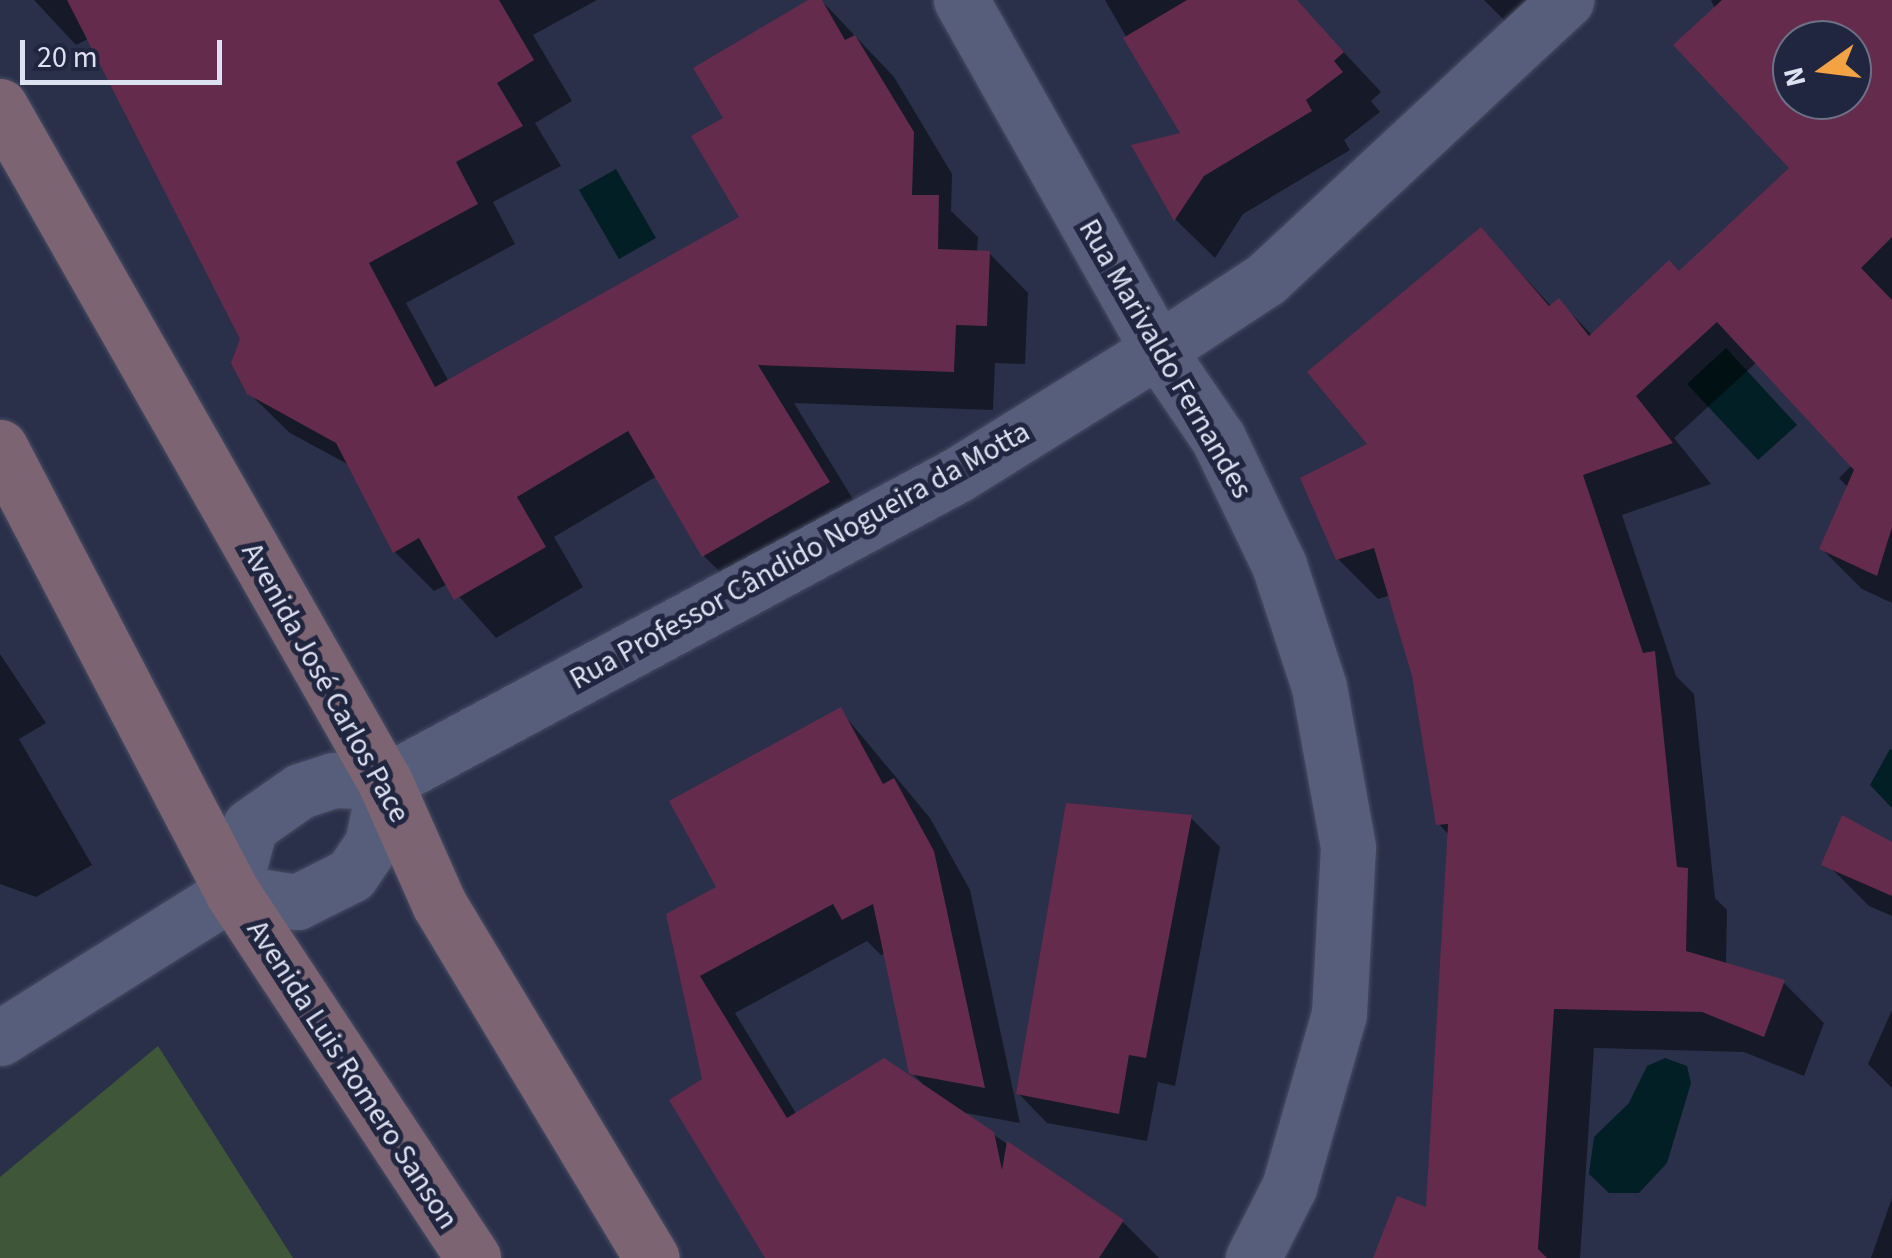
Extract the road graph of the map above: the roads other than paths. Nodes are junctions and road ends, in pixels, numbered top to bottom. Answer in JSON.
{"nodes":[{"id":1,"x":961,"y":0,"type":"edge"},
{"id":2,"x":1566,"y":0,"type":"edge"},
{"id":3,"x":0,"y":106,"type":"edge"},
{"id":4,"x":1158,"y":350,"type":"junction"},
{"id":5,"x":0,"y":447,"type":"edge"},
{"id":6,"x":385,"y":782,"type":"junction"},
{"id":7,"x":232,"y":892,"type":"junction"},
{"id":8,"x":0,"y":1038,"type":"edge"},
{"id":9,"x":473,"y":1258,"type":"edge"},
{"id":10,"x":652,"y":1258,"type":"edge"},
{"id":11,"x":1253,"y":1258,"type":"edge"}],
"edges":[{"from":1,"to":4,"type":"street","name":"Rua Marivaldo Fernandes"},
{"from":2,"to":4,"type":"street","name":"Rua Professor Cândido Nogueira da Motta"},
{"from":3,"to":6,"type":"main road","name":"Avenida José Carlos Pace"},
{"from":4,"to":6,"type":"street","name":"Rua Professor Cândido Nogueira da Motta"},
{"from":4,"to":11,"type":"street","name":"Rua Marivaldo Fernandes"},
{"from":5,"to":7,"type":"main road"},
{"from":6,"to":7,"type":"street"},
{"from":6,"to":7,"type":"street"},
{"from":6,"to":10,"type":"main road","name":"Avenida José Carlos Pace"},
{"from":7,"to":8,"type":"street"},
{"from":7,"to":9,"type":"main road","name":"Avenida Luis Romero Sanson"}]}
